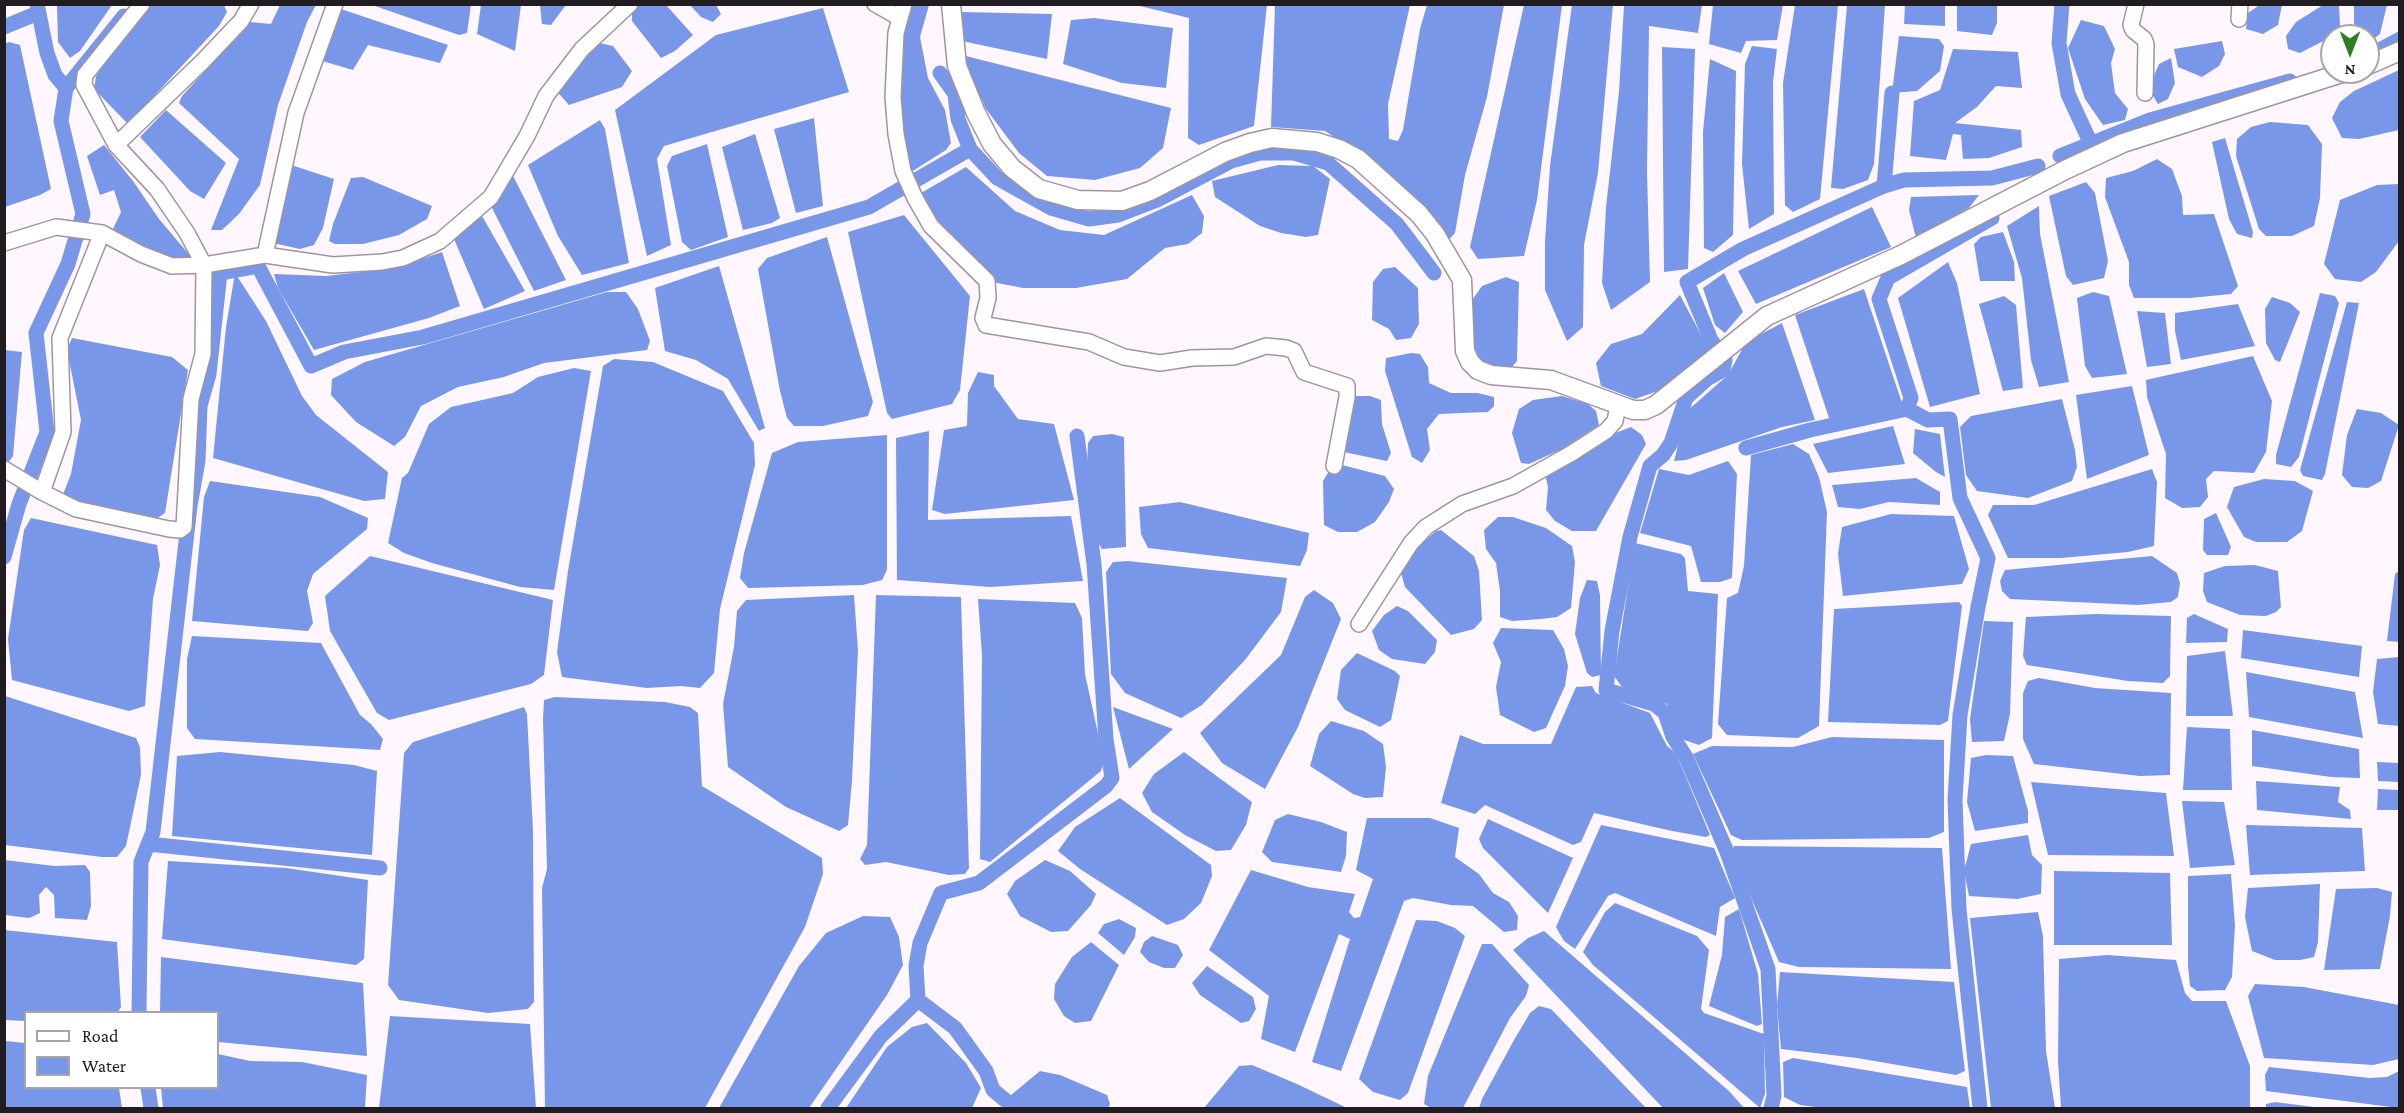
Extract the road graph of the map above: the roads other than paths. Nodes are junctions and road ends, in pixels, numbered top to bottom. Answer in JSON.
{"nodes":[{"id":1,"x":142,"y":4,"type":"edge"},
{"id":2,"x":251,"y":4,"type":"edge"},
{"id":3,"x":335,"y":4,"type":"edge"},
{"id":4,"x":630,"y":4,"type":"edge"},
{"id":5,"x":875,"y":4,"type":"edge"},
{"id":6,"x":951,"y":4,"type":"edge"},
{"id":7,"x":2136,"y":4,"type":"edge"},
{"id":8,"x":902,"y":11,"type":"edge"},
{"id":9,"x":2400,"y":51,"type":"edge"},
{"id":10,"x":2380,"y":60,"type":"edge"},
{"id":11,"x":2320,"y":80,"type":"edge"},
{"id":12,"x":2145,"y":93,"type":"dead end"},
{"id":13,"x":116,"y":145,"type":"junction"},
{"id":14,"x":99,"y":233,"type":"junction"},
{"id":15,"x":4,"y":243,"type":"edge"},
{"id":16,"x":266,"y":255,"type":"junction"},
{"id":17,"x":204,"y":265,"type":"junction"},
{"id":18,"x":1618,"y":406,"type":"junction"},
{"id":19,"x":1334,"y":466,"type":"dead end"},
{"id":20,"x":4,"y":469,"type":"edge"},
{"id":21,"x":39,"y":490,"type":"junction"},
{"id":22,"x":1359,"y":624,"type":"dead end"}],
"edges":[{"from":1,"to":13,"type":"street"},
{"from":2,"to":13,"type":"street"},
{"from":3,"to":16,"type":"street"},
{"from":4,"to":16,"type":"street"},
{"from":5,"to":8,"type":"street"},
{"from":6,"to":18,"type":"street"},
{"from":7,"to":12,"type":"street"},
{"from":8,"to":19,"type":"street"},
{"from":9,"to":10,"type":"street"},
{"from":11,"to":18,"type":"street"},
{"from":13,"to":17,"type":"street"},
{"from":14,"to":15,"type":"street"},
{"from":14,"to":17,"type":"street"},
{"from":14,"to":21,"type":"street"},
{"from":16,"to":17,"type":"street"},
{"from":17,"to":21,"type":"street"},
{"from":18,"to":22,"type":"street"},
{"from":20,"to":21,"type":"street"}]}
